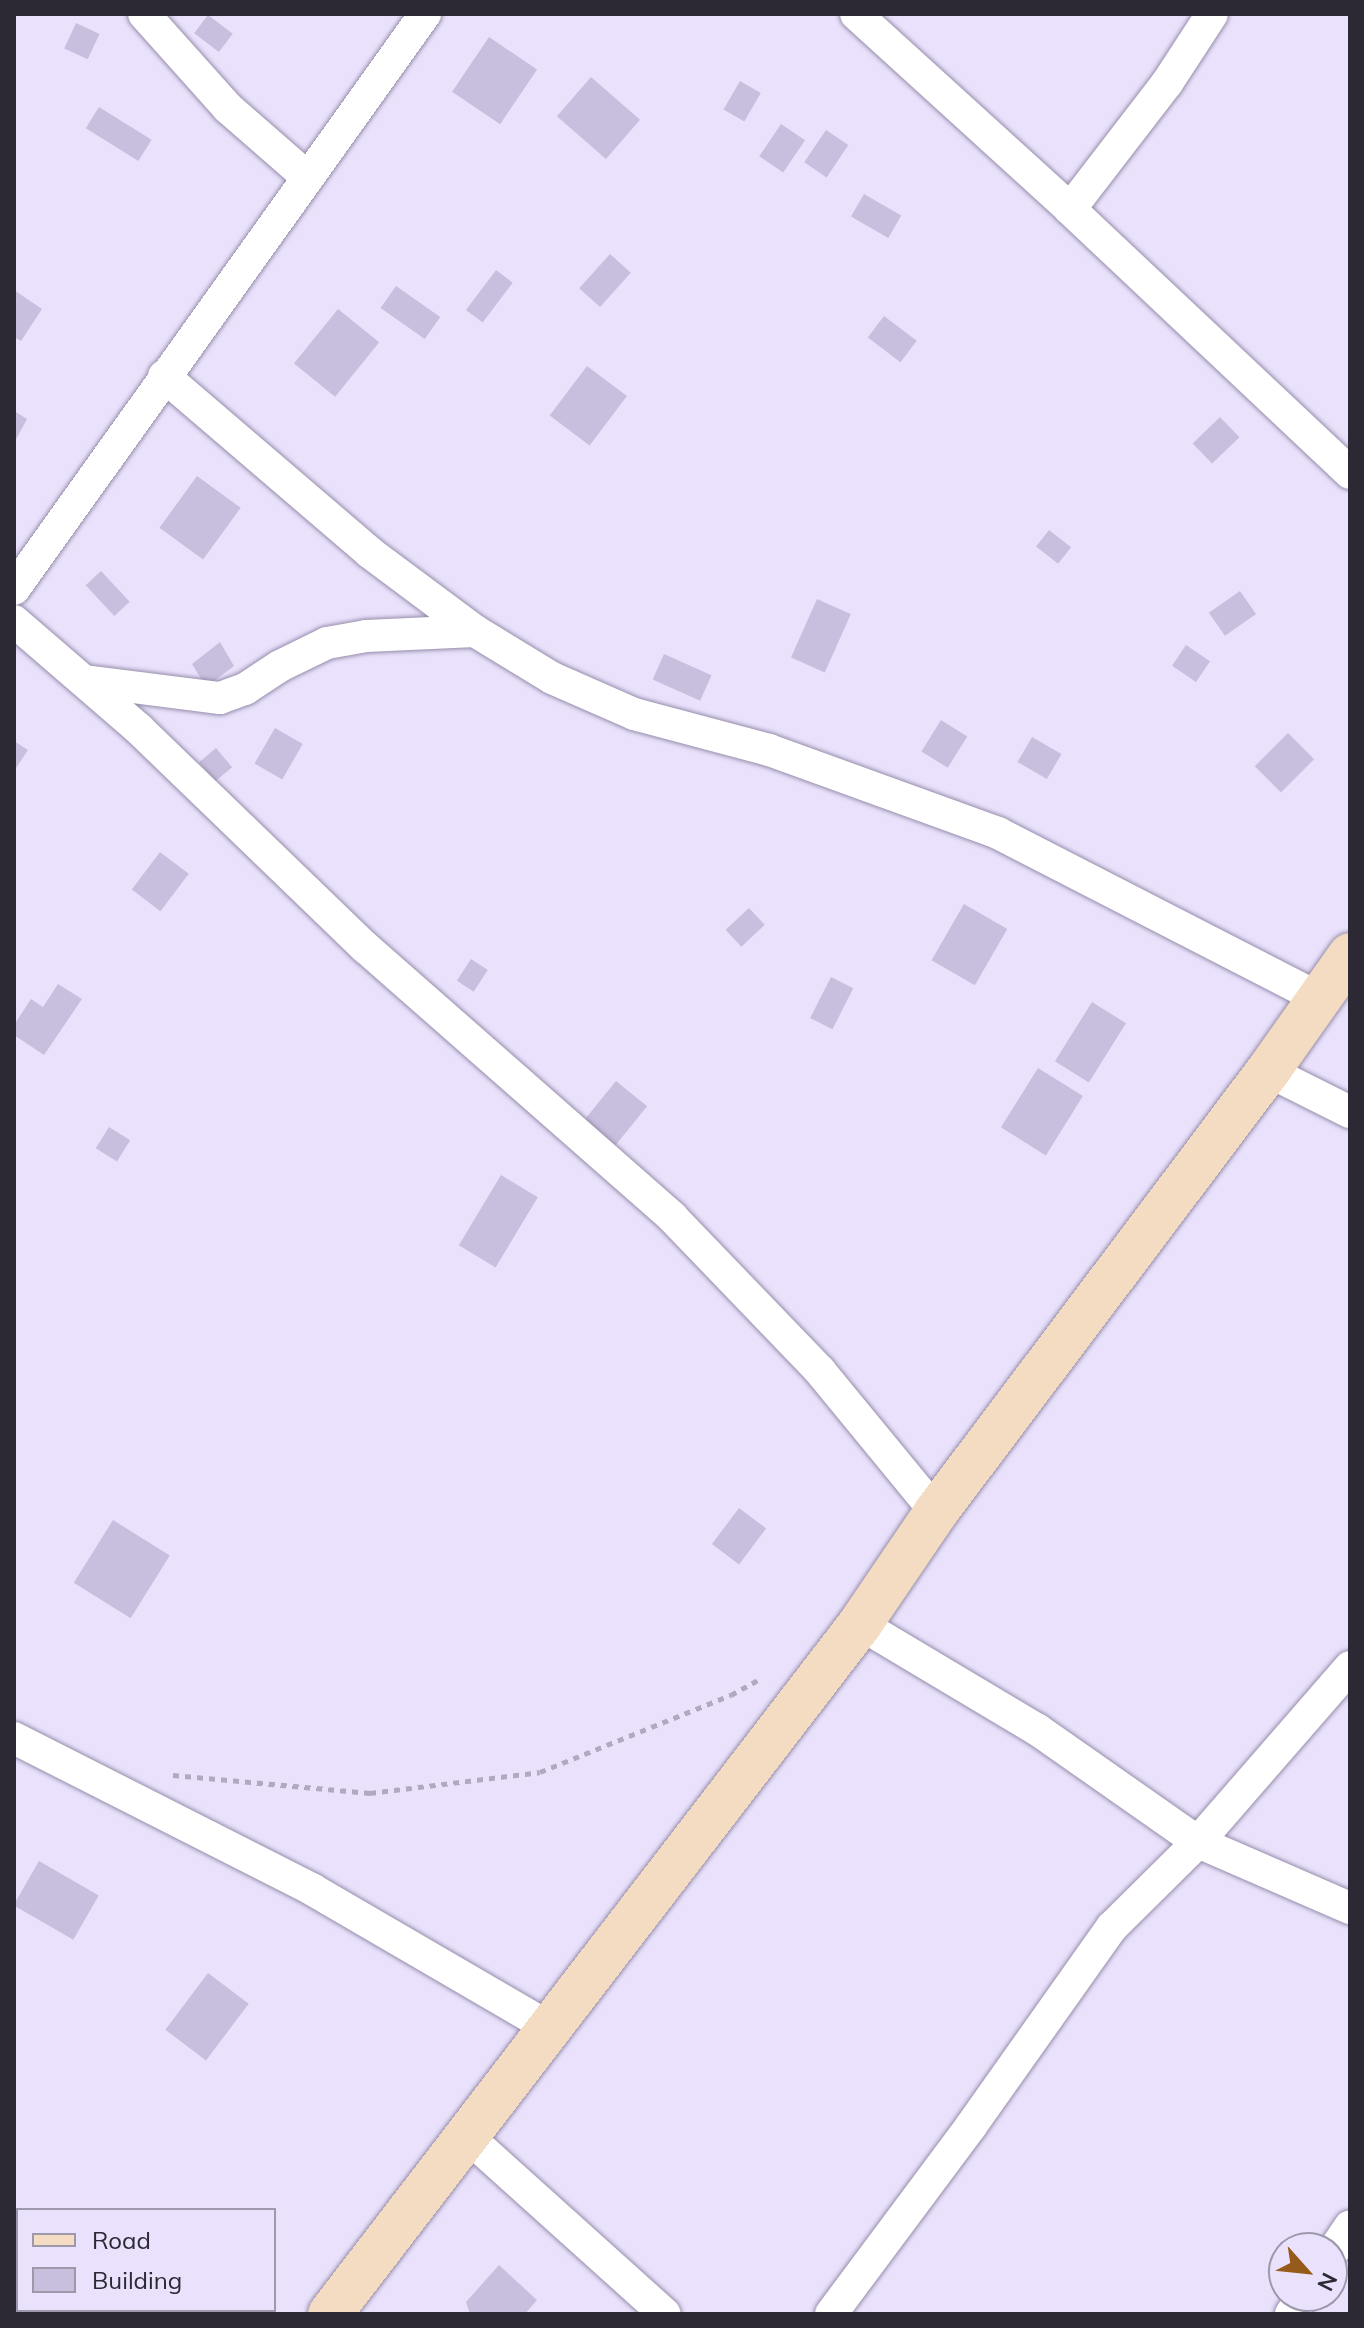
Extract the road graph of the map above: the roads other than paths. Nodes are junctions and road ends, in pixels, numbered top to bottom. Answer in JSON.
{"nodes":[{"id":1,"x":144,"y":14,"type":"edge"},
{"id":2,"x":425,"y":14,"type":"edge"},
{"id":3,"x":856,"y":14,"type":"edge"},
{"id":4,"x":1212,"y":14,"type":"edge"},
{"id":5,"x":307,"y":177,"type":"junction"},
{"id":6,"x":1070,"y":209,"type":"junction"},
{"id":7,"x":164,"y":376,"type":"junction"},
{"id":8,"x":1350,"y":473,"type":"edge"},
{"id":9,"x":14,"y":589,"type":"edge"},
{"id":10,"x":14,"y":621,"type":"edge"},
{"id":11,"x":475,"y":631,"type":"junction"},
{"id":12,"x":85,"y":681,"type":"junction"},
{"id":13,"x":1350,"y":955,"type":"edge"},
{"id":14,"x":1317,"y":997,"type":"junction"},
{"id":15,"x":1268,"y":1071,"type":"junction"},
{"id":16,"x":1350,"y":1112,"type":"edge"},
{"id":17,"x":936,"y":1512,"type":"junction"},
{"id":18,"x":860,"y":1624,"type":"junction"},
{"id":19,"x":1350,"y":1667,"type":"edge"},
{"id":20,"x":14,"y":1738,"type":"edge"},
{"id":21,"x":1198,"y":1842,"type":"junction"},
{"id":22,"x":1350,"y":1908,"type":"edge"},
{"id":23,"x":550,"y":2028,"type":"junction"},
{"id":24,"x":467,"y":2136,"type":"junction"},
{"id":25,"x":330,"y":2314,"type":"edge"},
{"id":26,"x":665,"y":2314,"type":"edge"},
{"id":27,"x":831,"y":2314,"type":"edge"}],
"edges":[{"from":1,"to":5,"type":"street"},
{"from":2,"to":5,"type":"street"},
{"from":3,"to":6,"type":"street"},
{"from":4,"to":6,"type":"street"},
{"from":5,"to":7,"type":"street"},
{"from":6,"to":8,"type":"street"},
{"from":7,"to":9,"type":"street"},
{"from":7,"to":11,"type":"street"},
{"from":10,"to":12,"type":"street"},
{"from":11,"to":12,"type":"street"},
{"from":11,"to":14,"type":"street"},
{"from":12,"to":17,"type":"street"},
{"from":13,"to":14,"type":"street"},
{"from":14,"to":15,"type":"street"},
{"from":15,"to":16,"type":"street"},
{"from":15,"to":17,"type":"street"},
{"from":17,"to":18,"type":"street"},
{"from":18,"to":21,"type":"street"},
{"from":18,"to":23,"type":"street"},
{"from":19,"to":21,"type":"street"},
{"from":20,"to":23,"type":"street"},
{"from":21,"to":22,"type":"street"},
{"from":21,"to":27,"type":"street"},
{"from":23,"to":24,"type":"street"},
{"from":24,"to":25,"type":"street"},
{"from":24,"to":26,"type":"street"}]}
